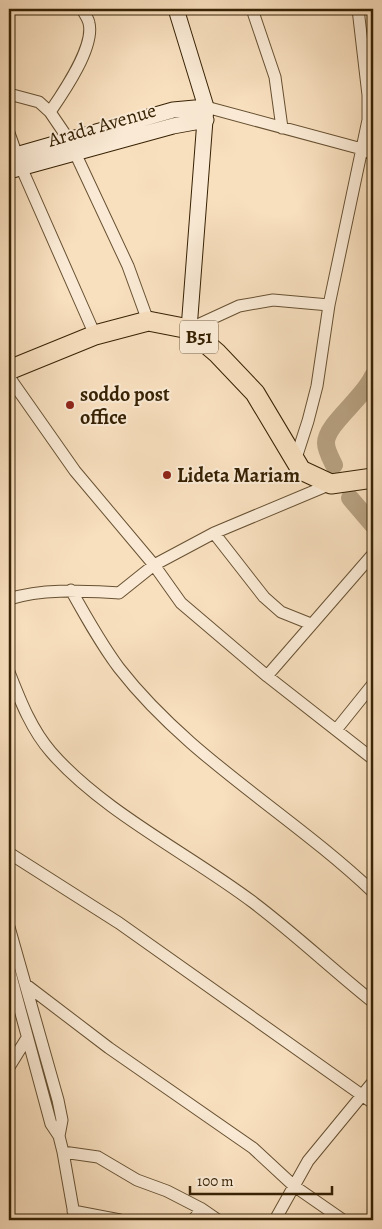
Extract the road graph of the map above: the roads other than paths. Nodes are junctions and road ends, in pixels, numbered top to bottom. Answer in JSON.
{"nodes":[{"id":1,"x":82,"y":9,"type":"edge"},
{"id":2,"x":176,"y":9,"type":"edge"},
{"id":3,"x":252,"y":9,"type":"edge"},
{"id":4,"x":358,"y":9,"type":"edge"},
{"id":5,"x":9,"y":94,"type":"edge"},
{"id":6,"x":50,"y":112,"type":"junction"},
{"id":7,"x":206,"y":114,"type":"junction"},
{"id":8,"x":282,"y":128,"type":"junction"},
{"id":9,"x":9,"y":133,"type":"edge"},
{"id":10,"x":69,"y":140,"type":"junction"},
{"id":11,"x":362,"y":149,"type":"junction"},
{"id":12,"x":78,"y":154,"type":"junction"},
{"id":13,"x":373,"y":154,"type":"edge"},
{"id":14,"x":14,"y":162,"type":"edge"},
{"id":15,"x":329,"y":305,"type":"junction"},
{"id":16,"x":148,"y":321,"type":"junction"},
{"id":17,"x":189,"y":329,"type":"junction"},
{"id":18,"x":95,"y":335,"type":"junction"},
{"id":19,"x":9,"y":370,"type":"edge"},
{"id":20,"x":9,"y":377,"type":"edge"},
{"id":21,"x":295,"y":461,"type":"junction"},
{"id":22,"x":369,"y":479,"type":"edge"},
{"id":23,"x":332,"y":484,"type":"junction"},
{"id":24,"x":214,"y":533,"type":"junction"},
{"id":25,"x":373,"y":554,"type":"edge"},
{"id":26,"x":154,"y":565,"type":"junction"},
{"id":27,"x":71,"y":590,"type":"junction"},
{"id":28,"x":9,"y":599,"type":"edge"},
{"id":29,"x":311,"y":624,"type":"junction"},
{"id":30,"x":9,"y":672,"type":"edge"},
{"id":31,"x":268,"y":676,"type":"junction"},
{"id":32,"x":373,"y":684,"type":"edge"},
{"id":33,"x":336,"y":730,"type":"junction"},
{"id":34,"x":373,"y":759,"type":"edge"},
{"id":35,"x":9,"y":853,"type":"edge"},
{"id":36,"x":373,"y":892,"type":"edge"},
{"id":37,"x":9,"y":927,"type":"edge"},
{"id":38,"x":9,"y":969,"type":"edge"},
{"id":39,"x":25,"y":984,"type":"junction"},
{"id":40,"x":373,"y":1002,"type":"edge"},
{"id":41,"x":27,"y":1038,"type":"junction"},
{"id":42,"x":9,"y":1067,"type":"edge"},
{"id":43,"x":373,"y":1082,"type":"edge"},
{"id":44,"x":362,"y":1096,"type":"junction"},
{"id":45,"x":373,"y":1103,"type":"edge"},
{"id":46,"x":59,"y":1136,"type":"junction"},
{"id":47,"x":63,"y":1152,"type":"junction"},
{"id":48,"x":294,"y":1186,"type":"junction"},
{"id":49,"x":202,"y":1208,"type":"junction"},
{"id":50,"x":74,"y":1216,"type":"edge"},
{"id":51,"x":120,"y":1220,"type":"edge"},
{"id":52,"x":193,"y":1220,"type":"edge"},
{"id":53,"x":218,"y":1220,"type":"edge"},
{"id":54,"x":275,"y":1220,"type":"edge"},
{"id":55,"x":343,"y":1220,"type":"edge"}],
"edges":[{"from":1,"to":6,"type":"street"},
{"from":2,"to":7,"type":"main road"},
{"from":3,"to":8,"type":"street"},
{"from":4,"to":11,"type":"street"},
{"from":5,"to":6,"type":"street"},
{"from":6,"to":10,"type":"street"},
{"from":7,"to":8,"type":"street"},
{"from":7,"to":10,"type":"main road","name":"Arada Avenue"},
{"from":7,"to":12,"type":"main road","name":"Arada Avenue"},
{"from":7,"to":17,"type":"main road"},
{"from":8,"to":11,"type":"street"},
{"from":9,"to":14,"type":"street"},
{"from":10,"to":12,"type":"street"},
{"from":10,"to":14,"type":"main road","name":"Arada Avenue"},
{"from":11,"to":13,"type":"street"},
{"from":11,"to":15,"type":"street"},
{"from":12,"to":14,"type":"main road","name":"Arada Avenue"},
{"from":12,"to":16,"type":"street"},
{"from":14,"to":18,"type":"street"},
{"from":15,"to":17,"type":"street"},
{"from":15,"to":21,"type":"street"},
{"from":16,"to":17,"type":"highway","number":"B51"},
{"from":16,"to":18,"type":"highway","number":"B51"},
{"from":17,"to":21,"type":"highway","number":"B51"},
{"from":18,"to":19,"type":"highway","number":"B51"},
{"from":20,"to":26,"type":"street"},
{"from":21,"to":23,"type":"highway","number":"B51"},
{"from":22,"to":23,"type":"highway"},
{"from":23,"to":24,"type":"street"},
{"from":24,"to":26,"type":"street"},
{"from":24,"to":29,"type":"street"},
{"from":25,"to":29,"type":"street"},
{"from":26,"to":27,"type":"street"},
{"from":26,"to":31,"type":"street"},
{"from":27,"to":28,"type":"street"},
{"from":27,"to":36,"type":"street"},
{"from":29,"to":31,"type":"street"},
{"from":30,"to":40,"type":"street"},
{"from":31,"to":33,"type":"street"},
{"from":32,"to":33,"type":"street"},
{"from":33,"to":34,"type":"street"},
{"from":35,"to":44,"type":"street"},
{"from":37,"to":39,"type":"street"},
{"from":38,"to":41,"type":"street"},
{"from":39,"to":46,"type":"street"},
{"from":39,"to":48,"type":"street"},
{"from":41,"to":42,"type":"street"},
{"from":41,"to":46,"type":"street"},
{"from":43,"to":44,"type":"street"},
{"from":44,"to":45,"type":"street"},
{"from":44,"to":48,"type":"street"},
{"from":46,"to":47,"type":"street"},
{"from":47,"to":49,"type":"street"},
{"from":47,"to":50,"type":"street"},
{"from":48,"to":54,"type":"street"},
{"from":48,"to":55,"type":"street"},
{"from":49,"to":52,"type":"street"},
{"from":49,"to":53,"type":"street"},
{"from":50,"to":51,"type":"street"}]}
